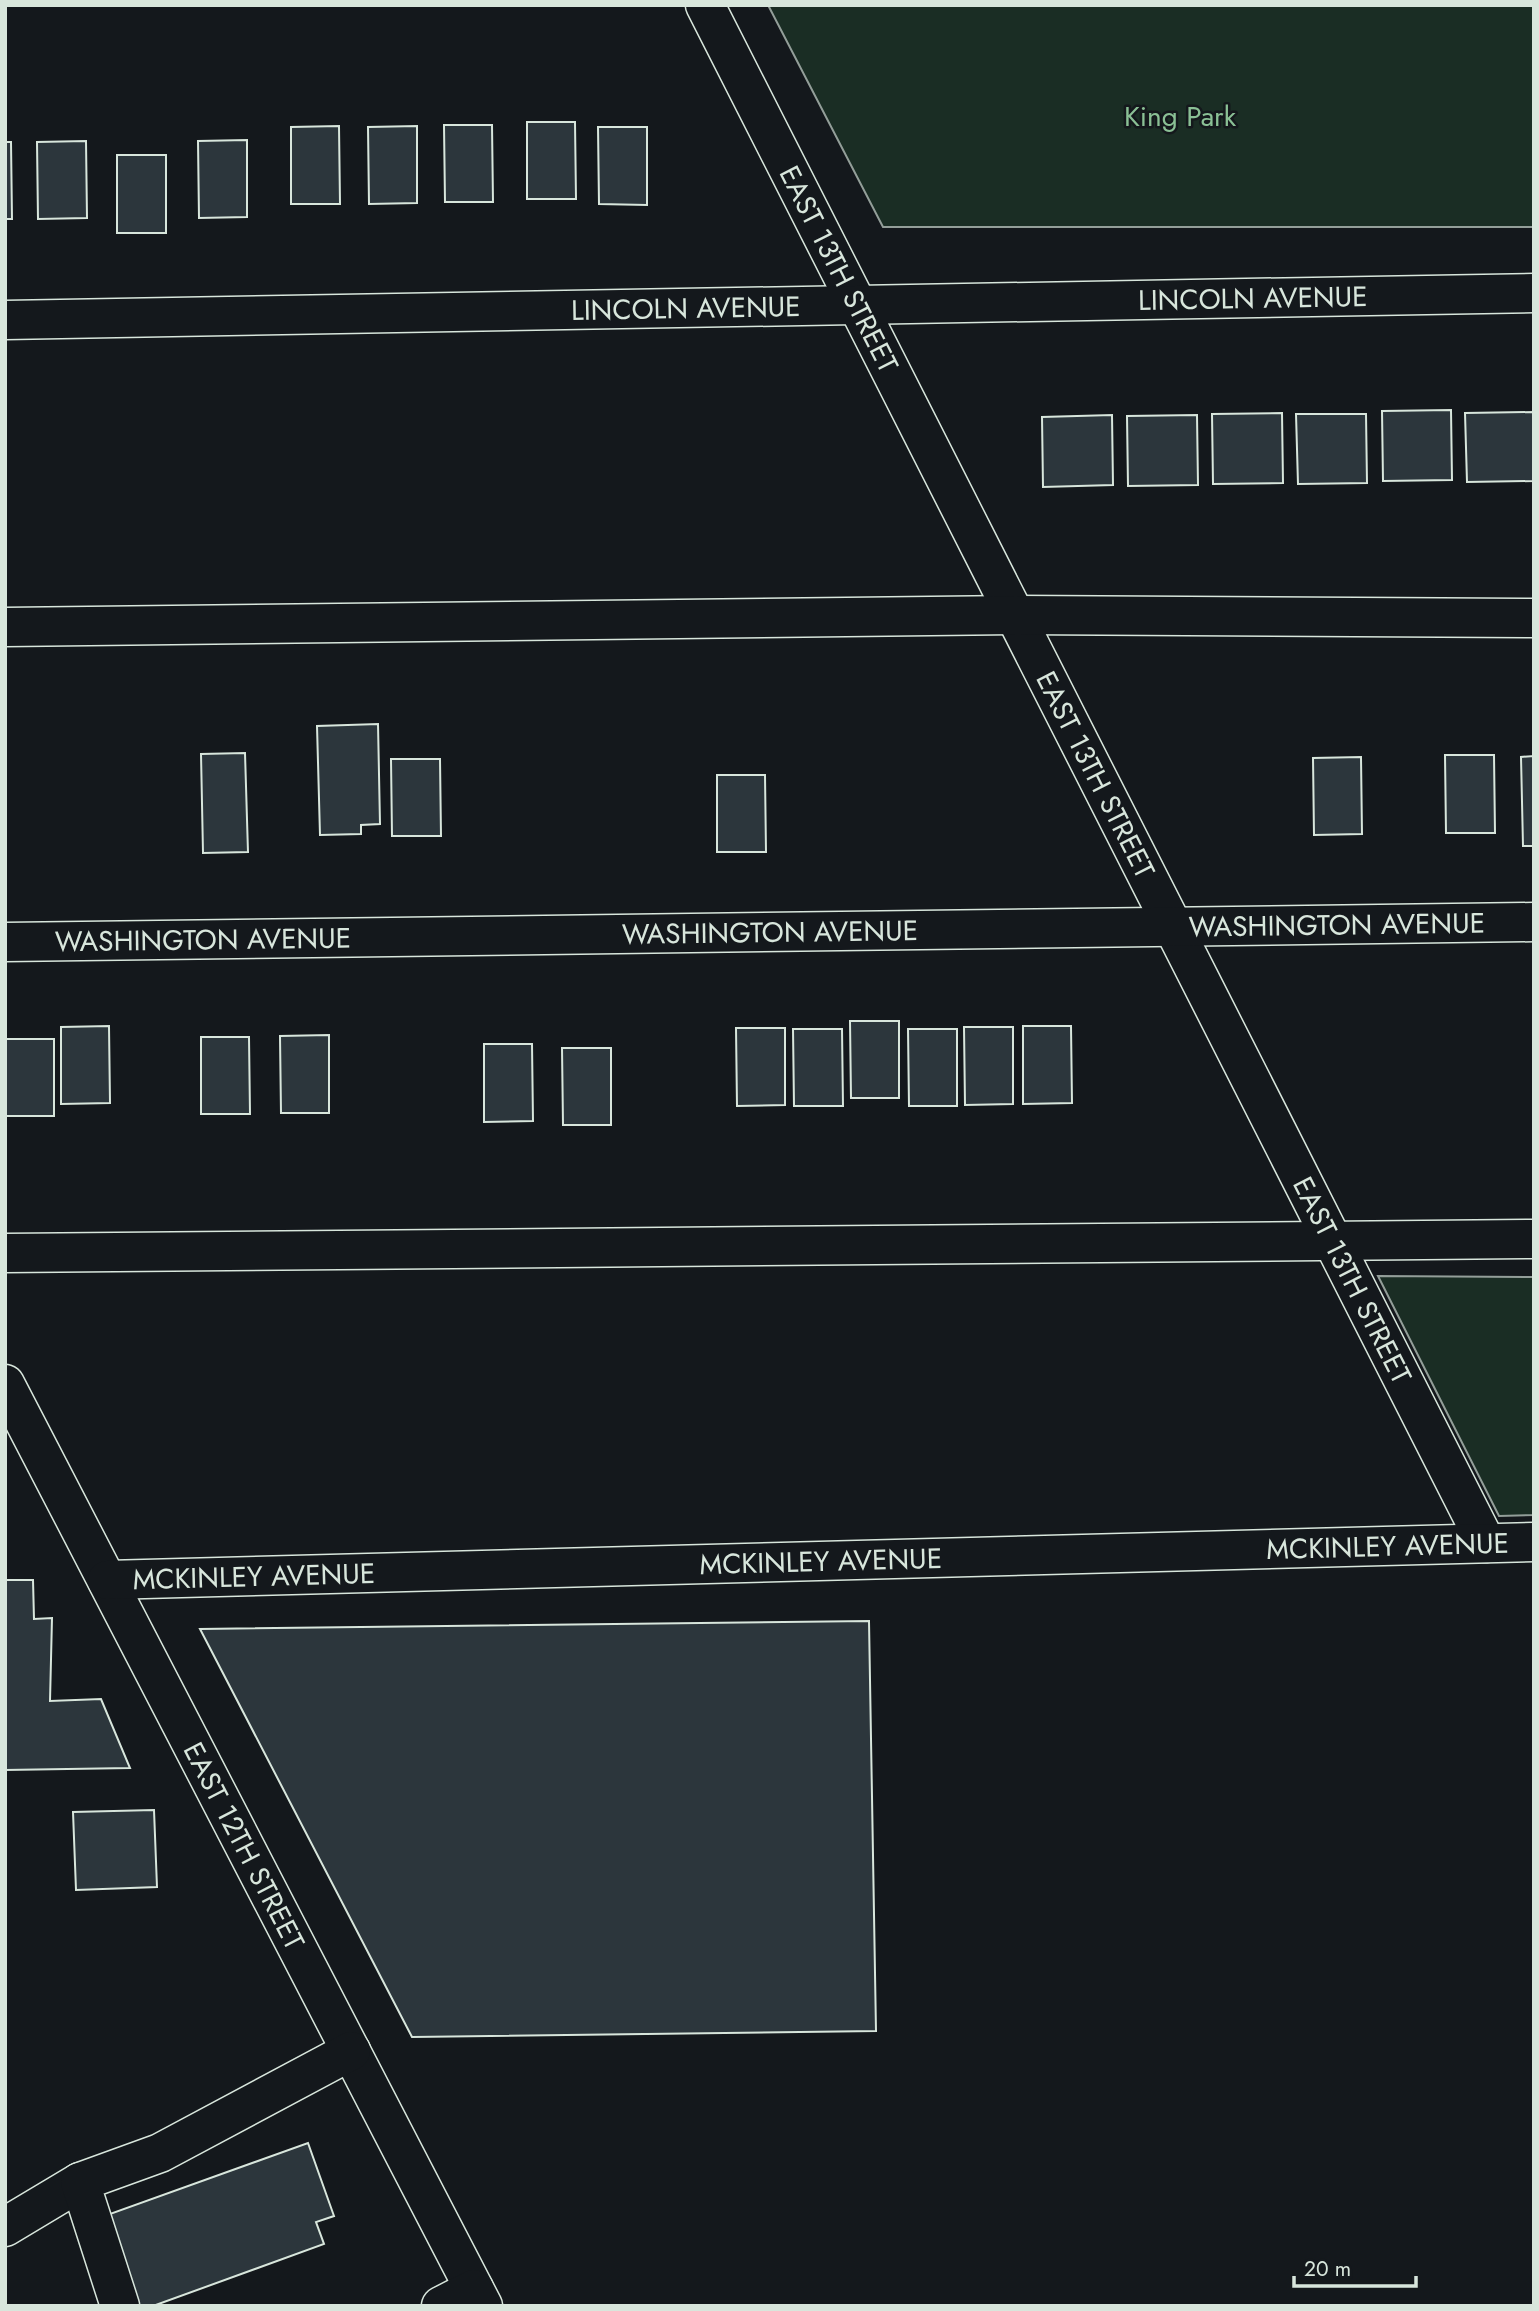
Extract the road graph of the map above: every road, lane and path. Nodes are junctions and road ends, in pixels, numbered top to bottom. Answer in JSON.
{"nodes":[{"id":1,"x":705,"y":5,"type":"edge"},
{"id":2,"x":1534,"y":293,"type":"edge"},
{"id":3,"x":857,"y":304,"type":"junction"},
{"id":4,"x":5,"y":320,"type":"edge"},
{"id":5,"x":1015,"y":615,"type":"junction"},
{"id":6,"x":1534,"y":618,"type":"edge"},
{"id":7,"x":5,"y":627,"type":"edge"},
{"id":8,"x":1534,"y":922,"type":"edge"},
{"id":9,"x":1172,"y":926,"type":"junction"},
{"id":10,"x":5,"y":942,"type":"edge"},
{"id":11,"x":1534,"y":1239,"type":"edge"},
{"id":12,"x":1334,"y":1242,"type":"junction"},
{"id":13,"x":5,"y":1253,"type":"edge"},
{"id":14,"x":5,"y":1384,"type":"edge"},
{"id":15,"x":1534,"y":1542,"type":"edge"},
{"id":16,"x":1486,"y":1543,"type":"junction"},
{"id":17,"x":107,"y":1580,"type":"junction"},
{"id":18,"x":351,"y":2050,"type":"junction"},
{"id":19,"x":80,"y":2182,"type":"junction"},
{"id":20,"x":5,"y":2227,"type":"edge"},
{"id":21,"x":466,"y":2300,"type":"edge"},
{"id":22,"x":120,"y":2306,"type":"edge"}],
"edges":[{"from":1,"to":3,"type":"street","name":"EAST 13TH STREET"},
{"from":2,"to":3,"type":"street","name":"LINCOLN AVENUE"},
{"from":3,"to":4,"type":"street","name":"LINCOLN AVENUE"},
{"from":3,"to":5,"type":"street","name":"EAST 13TH STREET"},
{"from":5,"to":6,"type":"street"},
{"from":5,"to":7,"type":"street"},
{"from":5,"to":9,"type":"street","name":"EAST 13TH STREET"},
{"from":8,"to":9,"type":"street","name":"WASHINGTON AVENUE"},
{"from":9,"to":10,"type":"street","name":"WASHINGTON AVENUE"},
{"from":9,"to":12,"type":"street","name":"EAST 13TH STREET"},
{"from":11,"to":12,"type":"street"},
{"from":12,"to":13,"type":"street"},
{"from":12,"to":16,"type":"street","name":"EAST 13TH STREET"},
{"from":14,"to":17,"type":"street","name":"EAST 12TH STREET"},
{"from":15,"to":16,"type":"street","name":"MCKINLEY AVENUE"},
{"from":16,"to":17,"type":"street","name":"MCKINLEY AVENUE"},
{"from":17,"to":18,"type":"street","name":"EAST 12TH STREET"},
{"from":18,"to":19,"type":"street"},
{"from":18,"to":21,"type":"street","name":"EAST 12TH STREET"},
{"from":19,"to":20,"type":"street"},
{"from":19,"to":22,"type":"street"}]}
